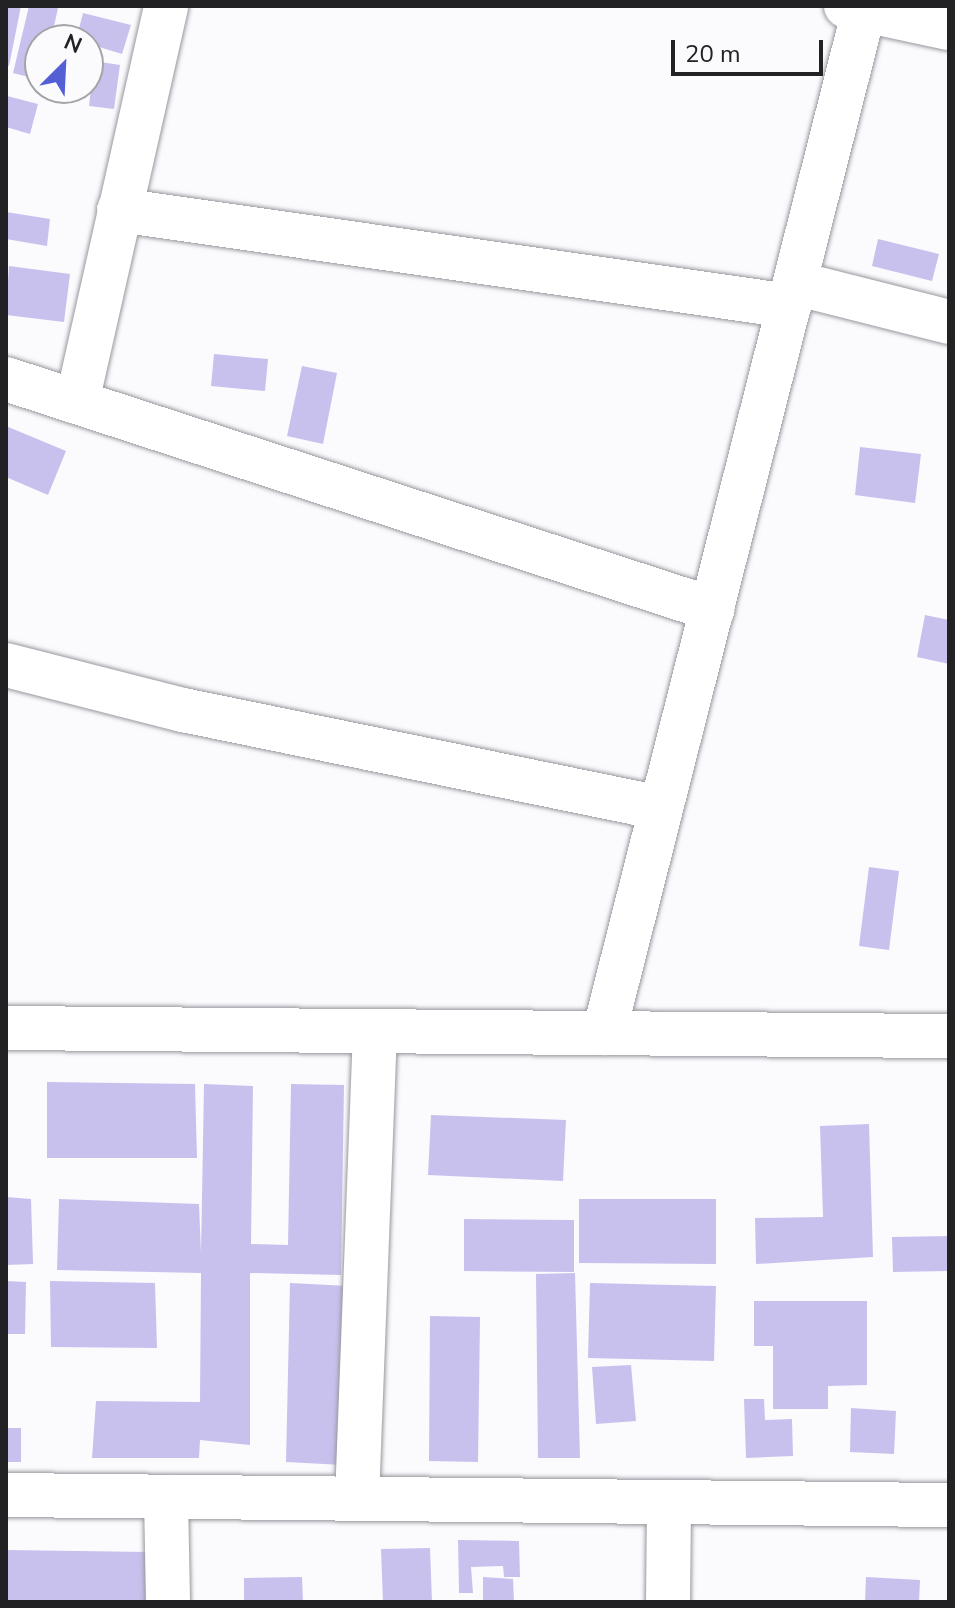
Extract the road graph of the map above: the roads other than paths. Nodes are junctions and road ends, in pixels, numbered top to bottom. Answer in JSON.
{"nodes":[{"id":1,"x":166,"y":6,"type":"edge"},
{"id":2,"x":858,"y":7,"type":"edge"},
{"id":3,"x":949,"y":28,"type":"edge"},
{"id":4,"x":119,"y":210,"type":"junction"},
{"id":5,"x":792,"y":294,"type":"junction"},
{"id":6,"x":949,"y":322,"type":"edge"},
{"id":7,"x":6,"y":379,"type":"edge"},
{"id":8,"x":77,"y":402,"type":"junction"},
{"id":9,"x":712,"y":609,"type":"junction"},
{"id":10,"x":6,"y":665,"type":"edge"},
{"id":11,"x":661,"y":808,"type":"junction"},
{"id":12,"x":6,"y":1028,"type":"edge"},
{"id":13,"x":375,"y":1031,"type":"junction"},
{"id":14,"x":604,"y":1033,"type":"junction"},
{"id":15,"x":949,"y":1036,"type":"edge"},
{"id":16,"x":6,"y":1495,"type":"edge"},
{"id":17,"x":166,"y":1497,"type":"junction"},
{"id":18,"x":357,"y":1499,"type":"junction"},
{"id":19,"x":669,"y":1502,"type":"junction"},
{"id":20,"x":949,"y":1505,"type":"edge"},
{"id":21,"x":168,"y":1602,"type":"edge"},
{"id":22,"x":668,"y":1602,"type":"edge"}],
"edges":[{"from":1,"to":4,"type":"street"},
{"from":2,"to":3,"type":"street"},
{"from":2,"to":5,"type":"street"},
{"from":4,"to":5,"type":"street"},
{"from":4,"to":8,"type":"street"},
{"from":5,"to":6,"type":"street"},
{"from":5,"to":9,"type":"street"},
{"from":7,"to":8,"type":"street"},
{"from":8,"to":9,"type":"street"},
{"from":9,"to":11,"type":"street"},
{"from":10,"to":11,"type":"street"},
{"from":11,"to":14,"type":"street"},
{"from":12,"to":13,"type":"street"},
{"from":13,"to":14,"type":"street"},
{"from":13,"to":18,"type":"street"},
{"from":14,"to":15,"type":"street"},
{"from":16,"to":17,"type":"street"},
{"from":17,"to":18,"type":"street"},
{"from":17,"to":21,"type":"street"},
{"from":18,"to":19,"type":"street"},
{"from":19,"to":20,"type":"street"},
{"from":19,"to":22,"type":"street"}]}
